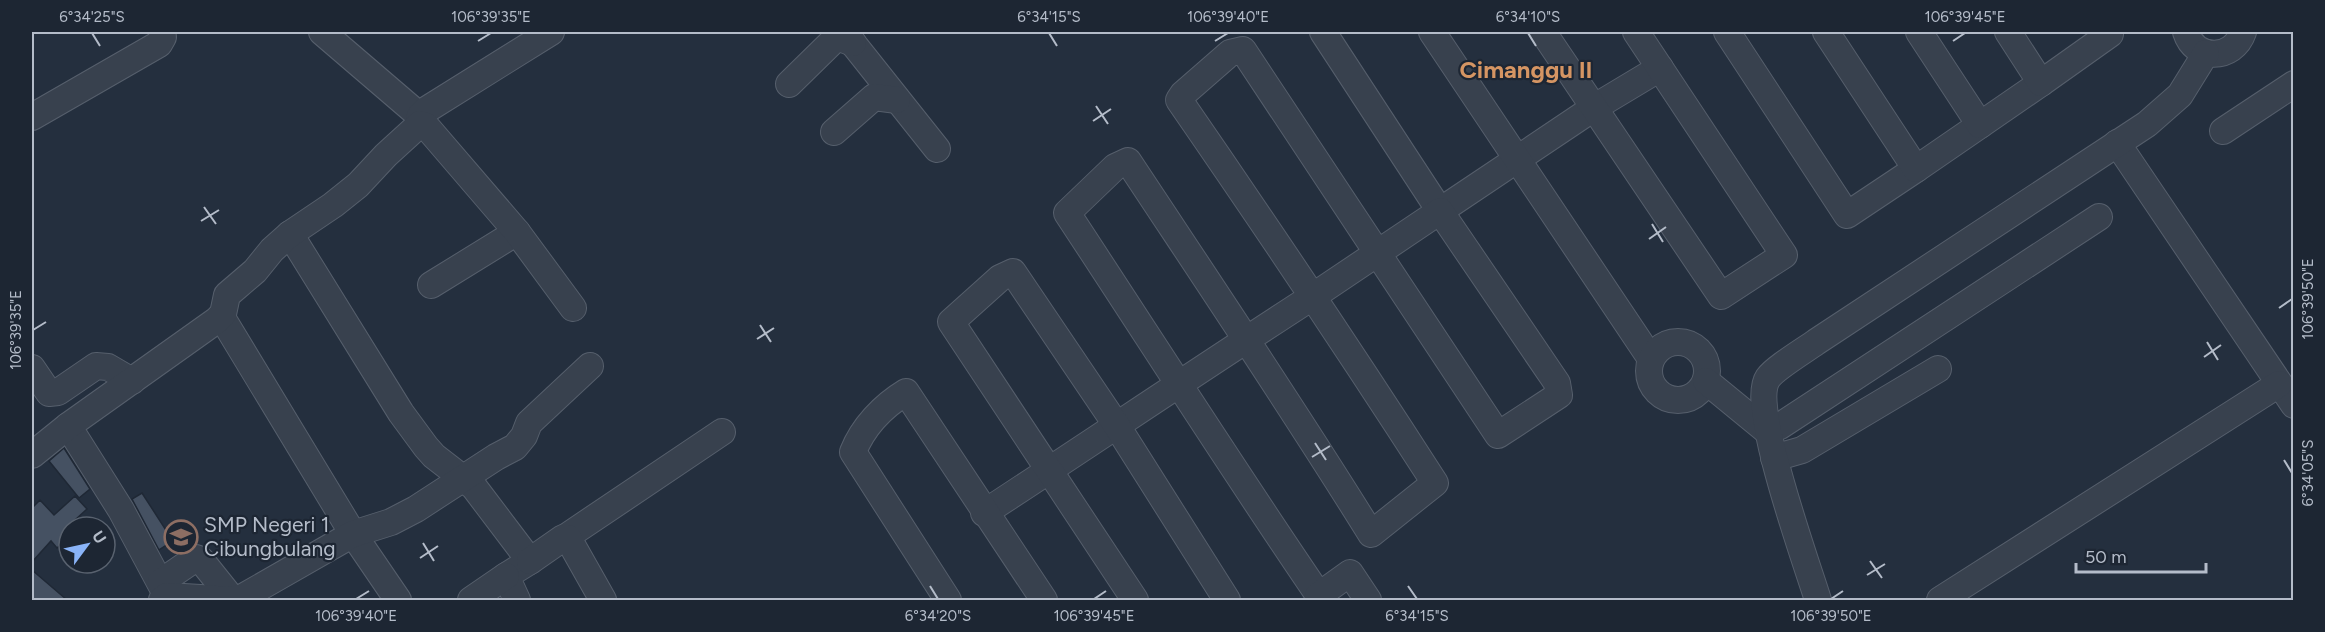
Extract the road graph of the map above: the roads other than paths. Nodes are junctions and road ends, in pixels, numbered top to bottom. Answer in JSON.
{"nodes":[{"id":1,"x":162,"y":32,"type":"edge"},
{"id":2,"x":322,"y":32,"type":"edge"},
{"id":3,"x":551,"y":32,"type":"edge"},
{"id":4,"x":1323,"y":32,"type":"edge"},
{"id":5,"x":1432,"y":32,"type":"edge"},
{"id":6,"x":1543,"y":32,"type":"edge"},
{"id":7,"x":1636,"y":32,"type":"edge"},
{"id":8,"x":1727,"y":32,"type":"edge"},
{"id":9,"x":1826,"y":32,"type":"edge"},
{"id":10,"x":1919,"y":32,"type":"edge"},
{"id":11,"x":2008,"y":32,"type":"edge"},
{"id":12,"x":2108,"y":32,"type":"edge"},
{"id":13,"x":2186,"y":32,"type":"edge"},
{"id":14,"x":2242,"y":32,"type":"edge"},
{"id":15,"x":848,"y":37,"type":"edge"},
{"id":16,"x":2206,"y":53,"type":"junction"},
{"id":17,"x":1660,"y":68,"type":"junction"},
{"id":18,"x":2041,"y":82,"type":"junction"},
{"id":19,"x":789,"y":84,"type":"dead end"},
{"id":20,"x":2294,"y":84,"type":"edge"},
{"id":21,"x":897,"y":100,"type":"junction"},
{"id":22,"x":1595,"y":107,"type":"junction"},
{"id":23,"x":32,"y":117,"type":"edge"},
{"id":24,"x":419,"y":120,"type":"junction"},
{"id":25,"x":1980,"y":126,"type":"junction"},
{"id":26,"x":2223,"y":131,"type":"dead end"},
{"id":27,"x":834,"y":132,"type":"dead end"},
{"id":28,"x":2117,"y":143,"type":"junction"},
{"id":29,"x":937,"y":148,"type":"dead end"},
{"id":30,"x":1519,"y":159,"type":"junction"},
{"id":31,"x":1916,"y":169,"type":"junction"},
{"id":32,"x":1440,"y":211,"type":"junction"},
{"id":33,"x":2099,"y":217,"type":"dead end"},
{"id":34,"x":517,"y":232,"type":"junction"},
{"id":35,"x":290,"y":234,"type":"junction"},
{"id":36,"x":1378,"y":252,"type":"junction"},
{"id":37,"x":431,"y":285,"type":"dead end"},
{"id":38,"x":1312,"y":297,"type":"junction"},
{"id":39,"x":573,"y":308,"type":"dead end"},
{"id":40,"x":221,"y":316,"type":"junction"},
{"id":41,"x":1248,"y":339,"type":"junction"},
{"id":42,"x":1651,"y":359,"type":"junction"},
{"id":43,"x":590,"y":366,"type":"dead end"},
{"id":44,"x":32,"y":368,"type":"edge"},
{"id":45,"x":1938,"y":369,"type":"dead end"},
{"id":46,"x":132,"y":381,"type":"junction"},
{"id":47,"x":1706,"y":381,"type":"junction"},
{"id":48,"x":2279,"y":384,"type":"junction"},
{"id":49,"x":1180,"y":385,"type":"junction"},
{"id":50,"x":2294,"y":405,"type":"edge"},
{"id":51,"x":68,"y":426,"type":"junction"},
{"id":52,"x":1117,"y":426,"type":"junction"},
{"id":53,"x":1767,"y":431,"type":"junction"},
{"id":54,"x":722,"y":432,"type":"dead end"},
{"id":55,"x":32,"y":455,"type":"edge"},
{"id":56,"x":1774,"y":458,"type":"junction"},
{"id":57,"x":1050,"y":470,"type":"junction"},
{"id":58,"x":463,"y":478,"type":"junction"},
{"id":59,"x":984,"y":513,"type":"junction"},
{"id":60,"x":353,"y":534,"type":"junction"},
{"id":61,"x":566,"y":537,"type":"junction"},
{"id":62,"x":530,"y":561,"type":"junction"},
{"id":63,"x":506,"y":576,"type":"junction"},
{"id":64,"x":163,"y":593,"type":"edge"},
{"id":65,"x":1320,"y":598,"type":"edge"},
{"id":66,"x":233,"y":600,"type":"edge"},
{"id":67,"x":398,"y":600,"type":"edge"},
{"id":68,"x":471,"y":600,"type":"edge"},
{"id":69,"x":518,"y":600,"type":"edge"},
{"id":70,"x":603,"y":600,"type":"edge"},
{"id":71,"x":948,"y":600,"type":"edge"},
{"id":72,"x":1044,"y":600,"type":"edge"},
{"id":73,"x":1135,"y":600,"type":"edge"},
{"id":74,"x":1227,"y":600,"type":"edge"},
{"id":75,"x":1368,"y":600,"type":"edge"},
{"id":76,"x":1818,"y":600,"type":"edge"},
{"id":77,"x":1940,"y":600,"type":"edge"}],
"edges":[{"from":1,"to":23,"type":"street"},
{"from":2,"to":24,"type":"street"},
{"from":3,"to":24,"type":"street"},
{"from":4,"to":32,"type":"street"},
{"from":5,"to":30,"type":"street"},
{"from":6,"to":22,"type":"street"},
{"from":7,"to":17,"type":"street"},
{"from":8,"to":31,"type":"street"},
{"from":9,"to":31,"type":"street"},
{"from":10,"to":25,"type":"street"},
{"from":11,"to":18,"type":"street"},
{"from":12,"to":18,"type":"street"},
{"from":13,"to":16,"type":"street"},
{"from":14,"to":16,"type":"street"},
{"from":15,"to":19,"type":"street"},
{"from":15,"to":21,"type":"street"},
{"from":16,"to":28,"type":"street"},
{"from":17,"to":22,"type":"street"},
{"from":17,"to":22,"type":"street"},
{"from":18,"to":25,"type":"street"},
{"from":20,"to":26,"type":"street"},
{"from":21,"to":27,"type":"street"},
{"from":21,"to":29,"type":"street"},
{"from":22,"to":30,"type":"street"},
{"from":24,"to":34,"type":"street"},
{"from":24,"to":35,"type":"street"},
{"from":25,"to":31,"type":"street"},
{"from":28,"to":48,"type":"street"},
{"from":28,"to":53,"type":"street"},
{"from":30,"to":32,"type":"street"},
{"from":30,"to":42,"type":"street"},
{"from":32,"to":36,"type":"street"},
{"from":32,"to":36,"type":"street"},
{"from":33,"to":53,"type":"street"},
{"from":34,"to":37,"type":"street"},
{"from":34,"to":39,"type":"street"},
{"from":35,"to":40,"type":"street"},
{"from":35,"to":58,"type":"street"},
{"from":36,"to":38,"type":"street"},
{"from":36,"to":38,"type":"street"},
{"from":38,"to":41,"type":"street"},
{"from":38,"to":41,"type":"street"},
{"from":40,"to":46,"type":"street"},
{"from":40,"to":60,"type":"street"},
{"from":41,"to":49,"type":"street"},
{"from":41,"to":49,"type":"street"},
{"from":42,"to":47,"type":"street"},
{"from":42,"to":47,"type":"street"},
{"from":43,"to":58,"type":"street"},
{"from":44,"to":46,"type":"street"},
{"from":45,"to":56,"type":"street"},
{"from":46,"to":51,"type":"street"},
{"from":47,"to":53,"type":"street"},
{"from":48,"to":50,"type":"street"},
{"from":48,"to":77,"type":"street"},
{"from":49,"to":52,"type":"street"},
{"from":49,"to":65,"type":"street"},
{"from":51,"to":55,"type":"street"},
{"from":51,"to":64,"type":"street"},
{"from":52,"to":57,"type":"street"},
{"from":52,"to":57,"type":"street"},
{"from":52,"to":74,"type":"street"},
{"from":53,"to":56,"type":"street"},
{"from":54,"to":61,"type":"street"},
{"from":56,"to":76,"type":"street"},
{"from":57,"to":59,"type":"street"},
{"from":57,"to":73,"type":"street"},
{"from":58,"to":60,"type":"street"},
{"from":58,"to":62,"type":"street"},
{"from":59,"to":71,"type":"street"},
{"from":59,"to":72,"type":"street"},
{"from":60,"to":66,"type":"street"},
{"from":60,"to":67,"type":"street"},
{"from":61,"to":62,"type":"street"},
{"from":61,"to":70,"type":"street"},
{"from":62,"to":63,"type":"street"},
{"from":63,"to":68,"type":"street"},
{"from":63,"to":69,"type":"street"},
{"from":64,"to":66,"type":"street"},
{"from":64,"to":66,"type":"street"},
{"from":65,"to":75,"type":"street"}]}
